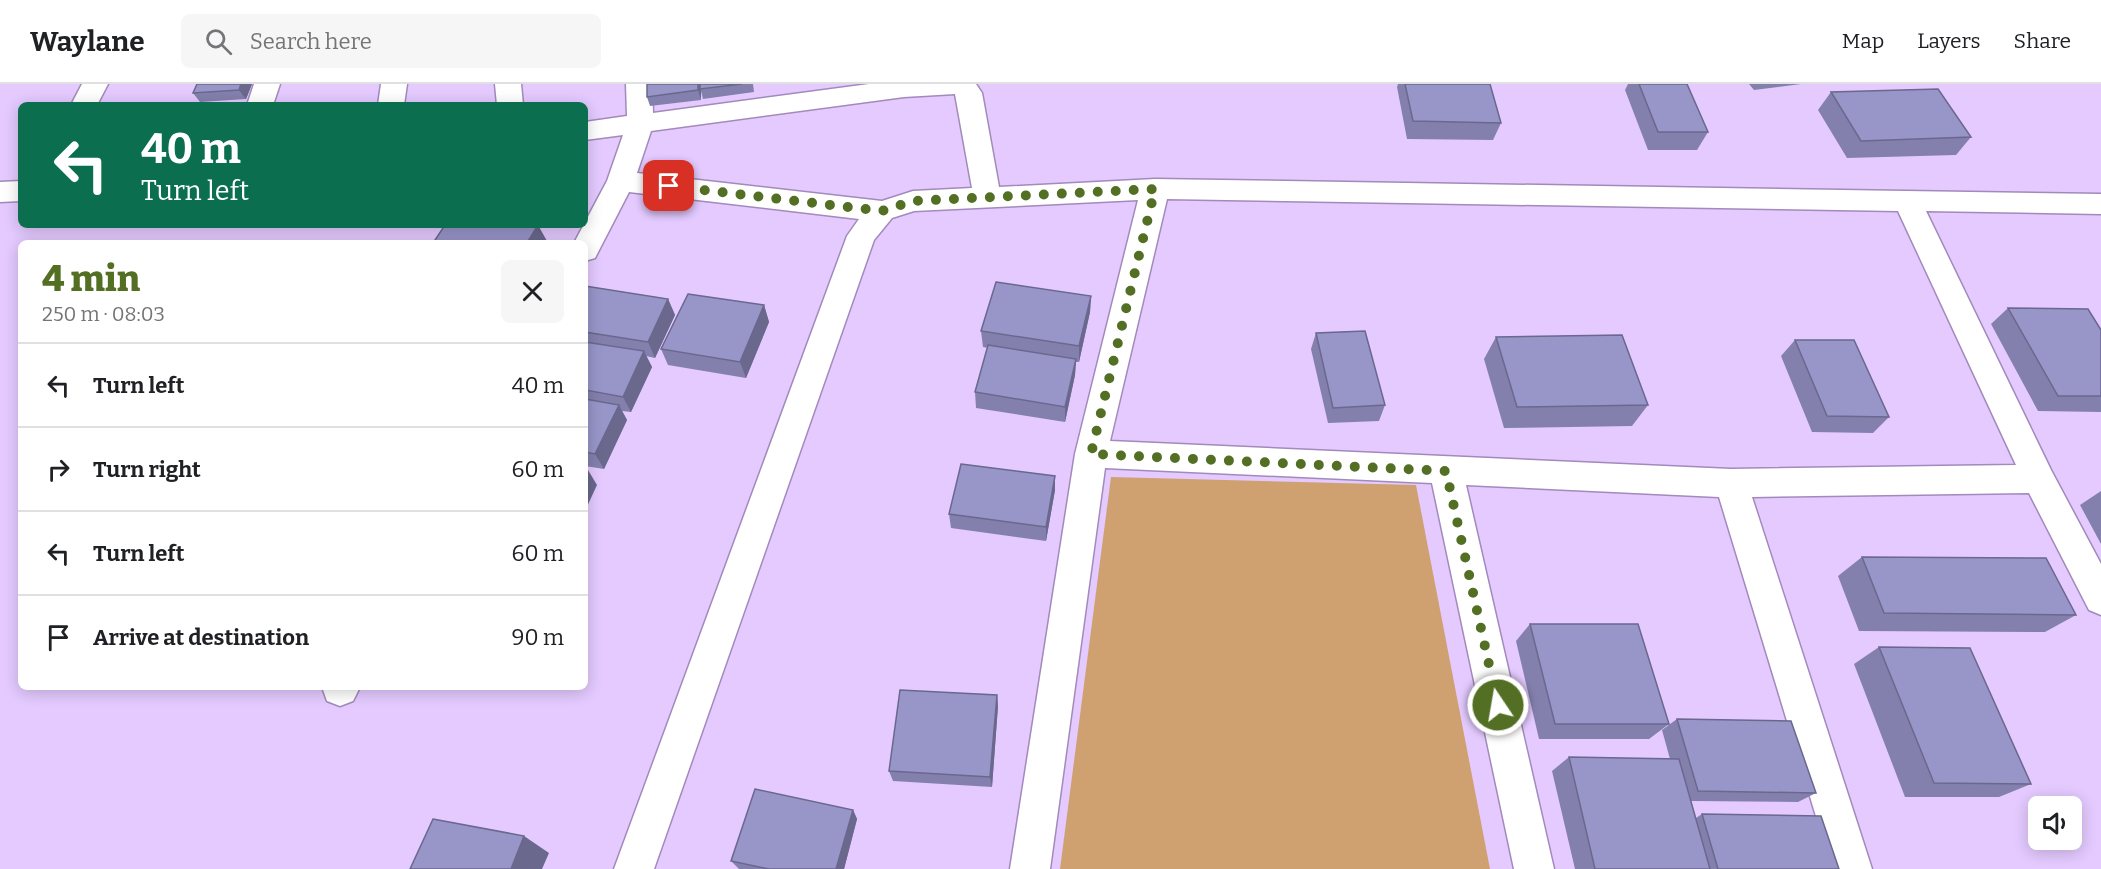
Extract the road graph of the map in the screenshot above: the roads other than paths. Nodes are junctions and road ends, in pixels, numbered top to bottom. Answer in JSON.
{"nodes":[{"id":1,"x":95,"y":84,"type":"edge"},
{"id":2,"x":267,"y":84,"type":"edge"},
{"id":3,"x":394,"y":84,"type":"edge"},
{"id":4,"x":508,"y":84,"type":"edge"},
{"id":5,"x":639,"y":84,"type":"edge"},
{"id":6,"x":769,"y":95,"type":"edge"},
{"id":7,"x":86,"y":102,"type":"edge"},
{"id":8,"x":261,"y":102,"type":"edge"},
{"id":9,"x":391,"y":102,"type":"edge"},
{"id":10,"x":510,"y":102,"type":"edge"},
{"id":11,"x":640,"y":124,"type":"junction"},
{"id":12,"x":588,"y":131,"type":"edge"},
{"id":13,"x":621,"y":181,"type":"junction"},
{"id":14,"x":1155,"y":189,"type":"junction"},
{"id":15,"x":18,"y":191,"type":"edge"},
{"id":16,"x":0,"y":192,"type":"edge"},
{"id":17,"x":987,"y":197,"type":"junction"},
{"id":18,"x":1907,"y":201,"type":"junction"},
{"id":19,"x":2101,"y":204,"type":"edge"},
{"id":20,"x":882,"y":211,"type":"junction"},
{"id":21,"x":588,"y":244,"type":"edge"},
{"id":22,"x":1091,"y":454,"type":"junction"},
{"id":23,"x":1446,"y":471,"type":"junction"},
{"id":24,"x":2039,"y":479,"type":"junction"},
{"id":25,"x":1731,"y":483,"type":"junction"},
{"id":26,"x":2101,"y":599,"type":"edge"},
{"id":27,"x":634,"y":869,"type":"edge"},
{"id":28,"x":1030,"y":869,"type":"edge"},
{"id":29,"x":1534,"y":869,"type":"edge"},
{"id":30,"x":1852,"y":869,"type":"edge"}],
"edges":[{"from":1,"to":7,"type":"street"},
{"from":2,"to":8,"type":"street"},
{"from":3,"to":9,"type":"street"},
{"from":4,"to":10,"type":"street"},
{"from":5,"to":11,"type":"street"},
{"from":6,"to":11,"type":"street"},
{"from":6,"to":17,"type":"street"},
{"from":11,"to":12,"type":"street"},
{"from":11,"to":13,"type":"street"},
{"from":13,"to":20,"type":"street"},
{"from":13,"to":21,"type":"street"},
{"from":14,"to":17,"type":"street"},
{"from":14,"to":18,"type":"street"},
{"from":14,"to":22,"type":"street"},
{"from":15,"to":16,"type":"street"},
{"from":17,"to":20,"type":"street"},
{"from":18,"to":19,"type":"street"},
{"from":18,"to":24,"type":"street"},
{"from":20,"to":27,"type":"street"},
{"from":22,"to":23,"type":"street"},
{"from":22,"to":28,"type":"street"},
{"from":23,"to":25,"type":"street"},
{"from":23,"to":29,"type":"street"},
{"from":24,"to":25,"type":"street"},
{"from":24,"to":26,"type":"street"},
{"from":25,"to":30,"type":"street"}]}
